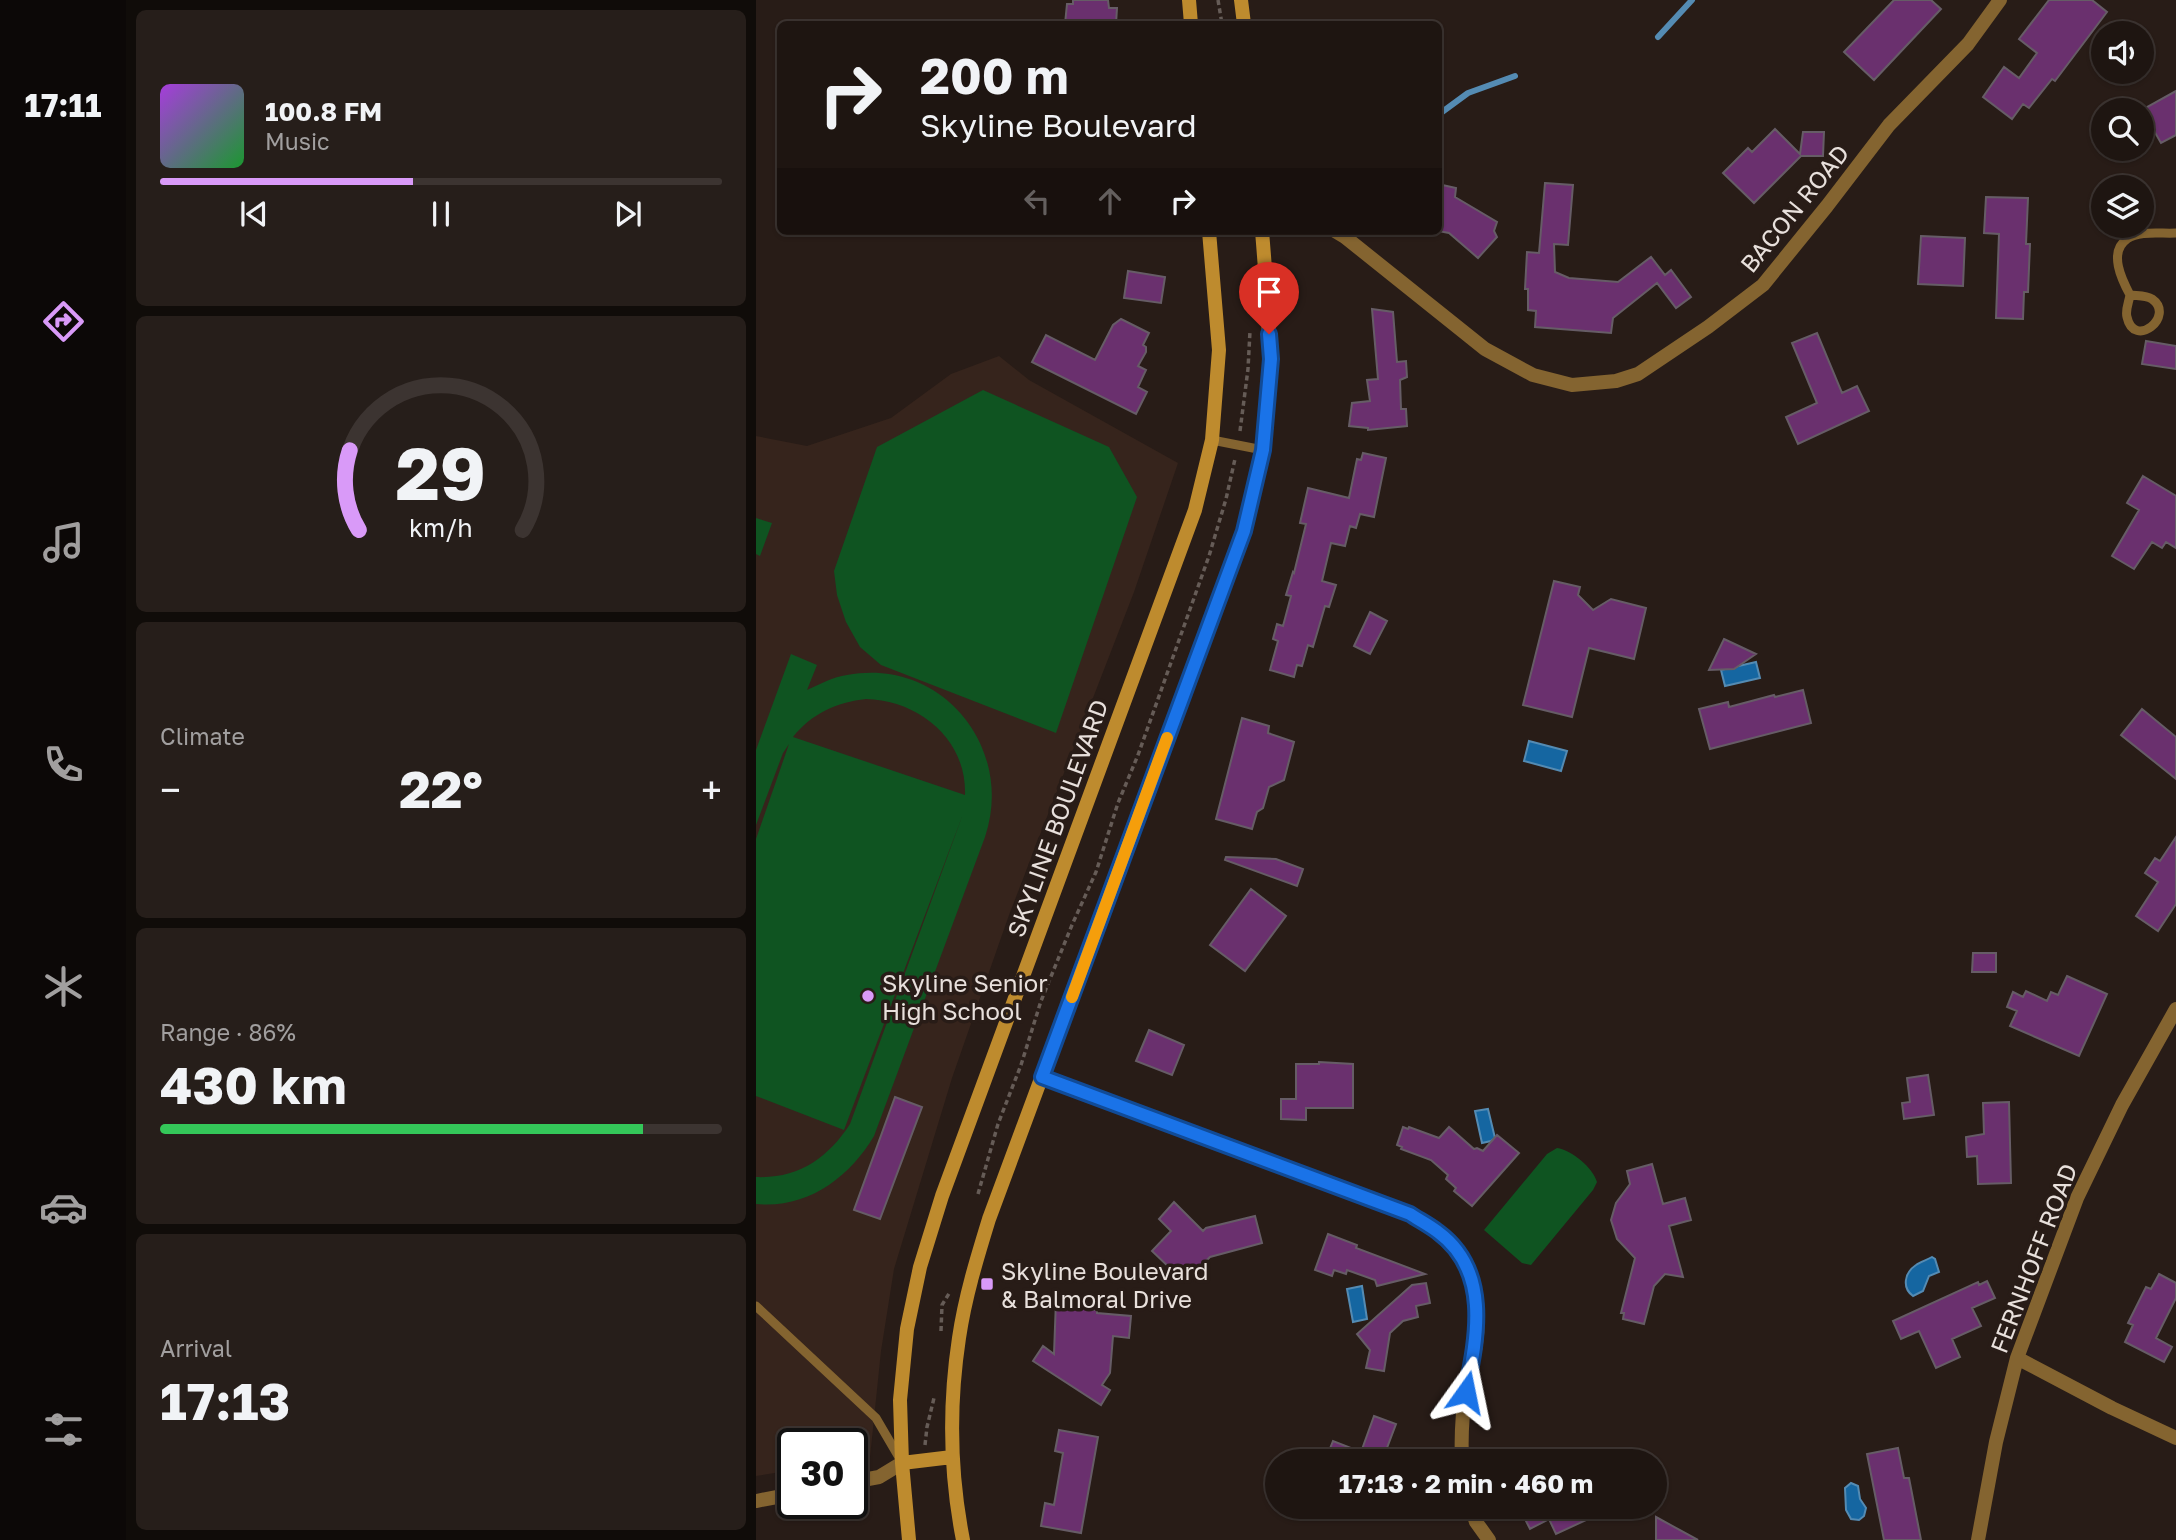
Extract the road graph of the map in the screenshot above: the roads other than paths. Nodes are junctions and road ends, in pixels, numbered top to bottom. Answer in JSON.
{"nodes":[{"id":1,"x":1189,"y":0,"type":"edge"},
{"id":2,"x":1241,"y":0,"type":"edge"},
{"id":3,"x":2000,"y":0,"type":"edge"},
{"id":4,"x":1191,"y":21,"type":"edge"},
{"id":5,"x":1244,"y":21,"type":"edge"},
{"id":6,"x":2176,"y":233,"type":"edge"},
{"id":7,"x":1209,"y":235,"type":"edge"},
{"id":8,"x":1262,"y":235,"type":"edge"},
{"id":9,"x":1342,"y":235,"type":"edge"},
{"id":10,"x":2130,"y":295,"type":"junction"},
{"id":11,"x":1212,"y":440,"type":"junction"},
{"id":12,"x":1263,"y":450,"type":"junction"},
{"id":13,"x":2176,"y":1009,"type":"edge"},
{"id":14,"x":1042,"y":1077,"type":"junction"},
{"id":15,"x":756,"y":1306,"type":"edge"},
{"id":16,"x":2017,"y":1358,"type":"junction"},
{"id":17,"x":2176,"y":1438,"type":"edge"},
{"id":18,"x":1461,"y":1449,"type":"edge"},
{"id":19,"x":953,"y":1457,"type":"junction"},
{"id":20,"x":902,"y":1463,"type":"junction"},
{"id":21,"x":868,"y":1479,"type":"edge"},
{"id":22,"x":777,"y":1497,"type":"edge"},
{"id":23,"x":756,"y":1501,"type":"edge"},
{"id":24,"x":1475,"y":1519,"type":"edge"},
{"id":25,"x":909,"y":1540,"type":"edge"},
{"id":26,"x":963,"y":1540,"type":"edge"},
{"id":27,"x":1489,"y":1540,"type":"edge"},
{"id":28,"x":1978,"y":1540,"type":"edge"}],
"edges":[{"from":1,"to":4,"type":"main road"},
{"from":2,"to":5,"type":"main road"},
{"from":3,"to":9,"type":"street","name":"BACON ROAD"},
{"from":6,"to":10,"type":"lane"},
{"from":7,"to":11,"type":"main road","name":"SKYLINE BOULEVARD"},
{"from":8,"to":12,"type":"main road"},
{"from":10,"to":10,"type":"lane"},
{"from":11,"to":12,"type":"lane"},
{"from":11,"to":20,"type":"main road","name":"SKYLINE BOULEVARD"},
{"from":12,"to":14,"type":"main road"},
{"from":13,"to":16,"type":"street","name":"FERNHOFF ROAD"},
{"from":14,"to":18,"type":"street"},
{"from":14,"to":19,"type":"main road"},
{"from":15,"to":20,"type":"lane"},
{"from":16,"to":17,"type":"street"},
{"from":16,"to":28,"type":"street","name":"FERNHOFF ROAD"},
{"from":19,"to":20,"type":"main road"},
{"from":19,"to":26,"type":"main road"},
{"from":20,"to":21,"type":"street"},
{"from":20,"to":25,"type":"main road","name":"SKYLINE BOULEVARD"},
{"from":22,"to":23,"type":"street"},
{"from":24,"to":27,"type":"street"}]}
